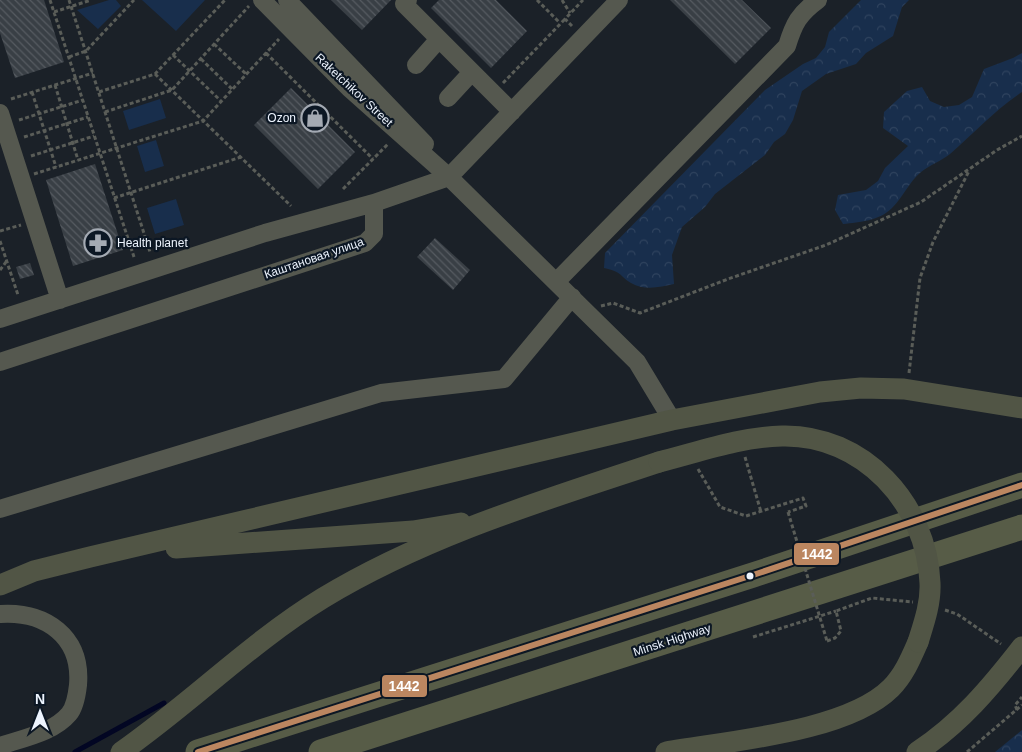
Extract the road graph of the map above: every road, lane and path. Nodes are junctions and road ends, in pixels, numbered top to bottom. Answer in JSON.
{"nodes":[{"id":1,"x":50,"y":0,"type":"edge"},
{"id":2,"x":69,"y":0,"type":"edge"},
{"id":3,"x":92,"y":0,"type":"edge"},
{"id":4,"x":134,"y":0,"type":"edge"},
{"id":5,"x":225,"y":0,"type":"edge"},
{"id":6,"x":287,"y":0,"type":"edge"},
{"id":7,"x":408,"y":0,"type":"edge"},
{"id":8,"x":537,"y":0,"type":"edge"},
{"id":9,"x":562,"y":0,"type":"edge"},
{"id":10,"x":583,"y":0,"type":"edge"},
{"id":11,"x":620,"y":0,"type":"edge"},
{"id":12,"x":818,"y":0,"type":"edge"},
{"id":13,"x":256,"y":2,"type":"edge"},
{"id":14,"x":71,"y":6,"type":"junction"},
{"id":15,"x":54,"y":12,"type":"junction"},
{"id":16,"x":570,"y":13,"type":"junction"},
{"id":17,"x":565,"y":19,"type":"junction"},
{"id":18,"x":560,"y":23,"type":"junction"},
{"id":19,"x":282,"y":36,"type":"dead end"},
{"id":20,"x":583,"y":37,"type":"junction"},
{"id":21,"x":439,"y":39,"type":"junction"},
{"id":22,"x":214,"y":44,"type":"junction"},
{"id":23,"x":86,"y":51,"type":"junction"},
{"id":24,"x":266,"y":53,"type":"junction"},
{"id":25,"x":172,"y":55,"type":"junction"},
{"id":26,"x":69,"y":56,"type":"junction"},
{"id":27,"x":200,"y":59,"type":"junction"},
{"id":28,"x":416,"y":65,"type":"dead end"},
{"id":29,"x":189,"y":71,"type":"junction"},
{"id":30,"x":472,"y":72,"type":"junction"},
{"id":31,"x":93,"y":73,"type":"junction"},
{"id":32,"x":155,"y":74,"type":"junction"},
{"id":33,"x":246,"y":74,"type":"junction"},
{"id":34,"x":76,"y":78,"type":"junction"},
{"id":35,"x":55,"y":85,"type":"junction"},
{"id":36,"x":500,"y":85,"type":"dead end"},
{"id":37,"x":232,"y":89,"type":"junction"},
{"id":38,"x":172,"y":90,"type":"junction"},
{"id":39,"x":32,"y":92,"type":"junction"},
{"id":40,"x":98,"y":92,"type":"junction"},
{"id":41,"x":448,"y":98,"type":"dead end"},
{"id":42,"x":12,"y":99,"type":"dead end"},
{"id":43,"x":83,"y":100,"type":"junction"},
{"id":44,"x":221,"y":101,"type":"junction"},
{"id":45,"x":62,"y":107,"type":"junction"},
{"id":46,"x":105,"y":112,"type":"junction"},
{"id":47,"x":512,"y":112,"type":"junction"},
{"id":48,"x":0,"y":113,"type":"edge"},
{"id":49,"x":39,"y":114,"type":"junction"},
{"id":50,"x":88,"y":117,"type":"junction"},
{"id":51,"x":18,"y":120,"type":"dead end"},
{"id":52,"x":203,"y":121,"type":"junction"},
{"id":53,"x":67,"y":124,"type":"junction"},
{"id":54,"x":44,"y":131,"type":"junction"},
{"id":55,"x":94,"y":136,"type":"junction"},
{"id":56,"x":1022,"y":136,"type":"edge"},
{"id":57,"x":24,"y":137,"type":"dead end"},
{"id":58,"x":73,"y":143,"type":"junction"},
{"id":59,"x":388,"y":144,"type":"dead end"},
{"id":60,"x":117,"y":148,"type":"junction"},
{"id":61,"x":50,"y":150,"type":"junction"},
{"id":62,"x":100,"y":153,"type":"junction"},
{"id":63,"x":30,"y":156,"type":"dead end"},
{"id":64,"x":241,"y":157,"type":"junction"},
{"id":65,"x":373,"y":159,"type":"junction"},
{"id":66,"x":78,"y":160,"type":"junction"},
{"id":67,"x":56,"y":167,"type":"junction"},
{"id":68,"x":970,"y":170,"type":"junction"},
{"id":69,"x":449,"y":177,"type":"junction"},
{"id":70,"x":21,"y":178,"type":"junction"},
{"id":71,"x":343,"y":189,"type":"dead end"},
{"id":72,"x":131,"y":192,"type":"junction"},
{"id":73,"x":114,"y":198,"type":"junction"},
{"id":74,"x":374,"y":203,"type":"junction"},
{"id":75,"x":292,"y":206,"type":"dead end"},
{"id":76,"x":0,"y":241,"type":"edge"},
{"id":77,"x":150,"y":252,"type":"dead end"},
{"id":78,"x":134,"y":257,"type":"dead end"},
{"id":79,"x":7,"y":262,"type":"junction"},
{"id":80,"x":0,"y":270,"type":"edge"},
{"id":81,"x":556,"y":282,"type":"junction"},
{"id":82,"x":18,"y":295,"type":"dead end"},
{"id":83,"x":572,"y":297,"type":"junction"},
{"id":84,"x":60,"y":300,"type":"junction"},
{"id":85,"x":594,"y":307,"type":"dead end"},
{"id":86,"x":0,"y":319,"type":"edge"},
{"id":87,"x":0,"y":362,"type":"edge"},
{"id":88,"x":909,"y":376,"type":"dead end"},
{"id":89,"x":1022,"y":408,"type":"edge"},
{"id":90,"x":672,"y":420,"type":"junction"},
{"id":91,"x":743,"y":449,"type":"dead end"},
{"id":92,"x":695,"y":465,"type":"dead end"},
{"id":93,"x":1022,"y":485,"type":"edge"},
{"id":94,"x":0,"y":509,"type":"edge"},
{"id":95,"x":761,"y":512,"type":"junction"},
{"id":96,"x":499,"y":516,"type":"junction"},
{"id":97,"x":1022,"y":527,"type":"edge"},
{"id":98,"x":90,"y":557,"type":"junction"},
{"id":99,"x":0,"y":585,"type":"edge"},
{"id":100,"x":836,"y":612,"type":"dead end"},
{"id":101,"x":0,"y":614,"type":"edge"},
{"id":102,"x":753,"y":637,"type":"dead end"},
{"id":103,"x":835,"y":638,"type":"dead end"},
{"id":104,"x":1022,"y":647,"type":"edge"},
{"id":105,"x":1022,"y":697,"type":"edge"},
{"id":106,"x":1022,"y":705,"type":"edge"},
{"id":107,"x":1017,"y":710,"type":"junction"},
{"id":108,"x":0,"y":746,"type":"edge"},
{"id":109,"x":121,"y":752,"type":"edge"},
{"id":110,"x":198,"y":752,"type":"edge"},
{"id":111,"x":321,"y":752,"type":"edge"},
{"id":112,"x":666,"y":752,"type":"edge"},
{"id":113,"x":917,"y":752,"type":"edge"},
{"id":114,"x":967,"y":752,"type":"edge"}],
"edges":[{"from":1,"to":15,"type":"path"},
{"from":2,"to":14,"type":"path"},
{"from":3,"to":14,"type":"path"},
{"from":4,"to":23,"type":"path"},
{"from":5,"to":25,"type":"path"},
{"from":6,"to":69,"type":"street","name":"Raketchikov Street"},
{"from":7,"to":21,"type":"street"},
{"from":8,"to":18,"type":"path"},
{"from":9,"to":16,"type":"path"},
{"from":10,"to":16,"type":"path"},
{"from":11,"to":20,"type":"street"},
{"from":12,"to":81,"type":"street"},
{"from":13,"to":22,"type":"path"},
{"from":13,"to":69,"type":"street","name":"Raketchikov Street"},
{"from":14,"to":15,"type":"path"},
{"from":14,"to":23,"type":"path"},
{"from":15,"to":26,"type":"path"},
{"from":16,"to":17,"type":"path"},
{"from":17,"to":18,"type":"path"},
{"from":17,"to":20,"type":"path"},
{"from":18,"to":36,"type":"path"},
{"from":19,"to":24,"type":"path"},
{"from":20,"to":47,"type":"street"},
{"from":21,"to":28,"type":"street"},
{"from":21,"to":30,"type":"street"},
{"from":22,"to":27,"type":"path"},
{"from":22,"to":33,"type":"path"},
{"from":23,"to":26,"type":"path"},
{"from":23,"to":31,"type":"path"},
{"from":24,"to":33,"type":"path"},
{"from":24,"to":65,"type":"path"},
{"from":25,"to":29,"type":"path"},
{"from":25,"to":32,"type":"path"},
{"from":26,"to":34,"type":"path"},
{"from":27,"to":29,"type":"path"},
{"from":27,"to":37,"type":"path"},
{"from":29,"to":38,"type":"path"},
{"from":29,"to":44,"type":"path"},
{"from":30,"to":41,"type":"street"},
{"from":30,"to":47,"type":"street"},
{"from":31,"to":34,"type":"path"},
{"from":31,"to":40,"type":"path"},
{"from":32,"to":38,"type":"path"},
{"from":32,"to":40,"type":"path"},
{"from":33,"to":37,"type":"path"},
{"from":34,"to":35,"type":"path"},
{"from":34,"to":43,"type":"path"},
{"from":35,"to":39,"type":"path"},
{"from":35,"to":45,"type":"path"},
{"from":37,"to":44,"type":"path"},
{"from":38,"to":46,"type":"path"},
{"from":38,"to":52,"type":"path"},
{"from":39,"to":42,"type":"path"},
{"from":39,"to":49,"type":"path"},
{"from":40,"to":46,"type":"path"},
{"from":43,"to":45,"type":"path"},
{"from":43,"to":50,"type":"path"},
{"from":44,"to":52,"type":"path"},
{"from":45,"to":49,"type":"path"},
{"from":45,"to":53,"type":"path"},
{"from":46,"to":60,"type":"path"},
{"from":47,"to":69,"type":"street"},
{"from":48,"to":70,"type":"street"},
{"from":49,"to":51,"type":"path"},
{"from":49,"to":54,"type":"path"},
{"from":50,"to":53,"type":"path"},
{"from":50,"to":55,"type":"path"},
{"from":52,"to":60,"type":"path"},
{"from":52,"to":64,"type":"path"},
{"from":53,"to":54,"type":"path"},
{"from":53,"to":58,"type":"path"},
{"from":54,"to":57,"type":"path"},
{"from":54,"to":61,"type":"path"},
{"from":55,"to":58,"type":"path"},
{"from":55,"to":62,"type":"path"},
{"from":56,"to":68,"type":"path"},
{"from":58,"to":61,"type":"path"},
{"from":58,"to":66,"type":"path"},
{"from":59,"to":65,"type":"path"},
{"from":60,"to":62,"type":"path"},
{"from":60,"to":72,"type":"path"},
{"from":61,"to":63,"type":"path"},
{"from":61,"to":67,"type":"path"},
{"from":62,"to":66,"type":"path"},
{"from":62,"to":73,"type":"path"},
{"from":64,"to":72,"type":"path"},
{"from":64,"to":75,"type":"path"},
{"from":65,"to":71,"type":"path"},
{"from":66,"to":67,"type":"path"},
{"from":67,"to":70,"type":"path"},
{"from":68,"to":85,"type":"path"},
{"from":68,"to":88,"type":"path"},
{"from":69,"to":74,"type":"street"},
{"from":69,"to":81,"type":"street","name":"Raketchikov Street"},
{"from":70,"to":84,"type":"street"},
{"from":72,"to":73,"type":"path"},
{"from":72,"to":77,"type":"path"},
{"from":73,"to":78,"type":"path"},
{"from":74,"to":84,"type":"street"},
{"from":74,"to":87,"type":"street","name":"Каштановая улица"},
{"from":76,"to":79,"type":"path"},
{"from":79,"to":80,"type":"path"},
{"from":79,"to":82,"type":"path"},
{"from":81,"to":83,"type":"street","name":"Raketchikov Street"},
{"from":83,"to":90,"type":"street","name":"Raketchikov Street"},
{"from":83,"to":94,"type":"street"},
{"from":84,"to":86,"type":"street"},
{"from":89,"to":90,"type":"main road"},
{"from":90,"to":98,"type":"main road"},
{"from":91,"to":95,"type":"path"},
{"from":92,"to":95,"type":"path"},
{"from":93,"to":110,"type":"highway"},
{"from":95,"to":103,"type":"path","bridge":true},
{"from":96,"to":98,"type":"main road"},
{"from":96,"to":109,"type":"main road"},
{"from":96,"to":112,"type":"main road","bridge":true},
{"from":97,"to":111,"type":"highway","name":"Minsk Highway"},
{"from":98,"to":99,"type":"main road"},
{"from":100,"to":102,"type":"path"},
{"from":101,"to":108,"type":"street"},
{"from":104,"to":113,"type":"main road"},
{"from":105,"to":107,"type":"path"},
{"from":106,"to":107,"type":"path"},
{"from":107,"to":114,"type":"path"}]}
